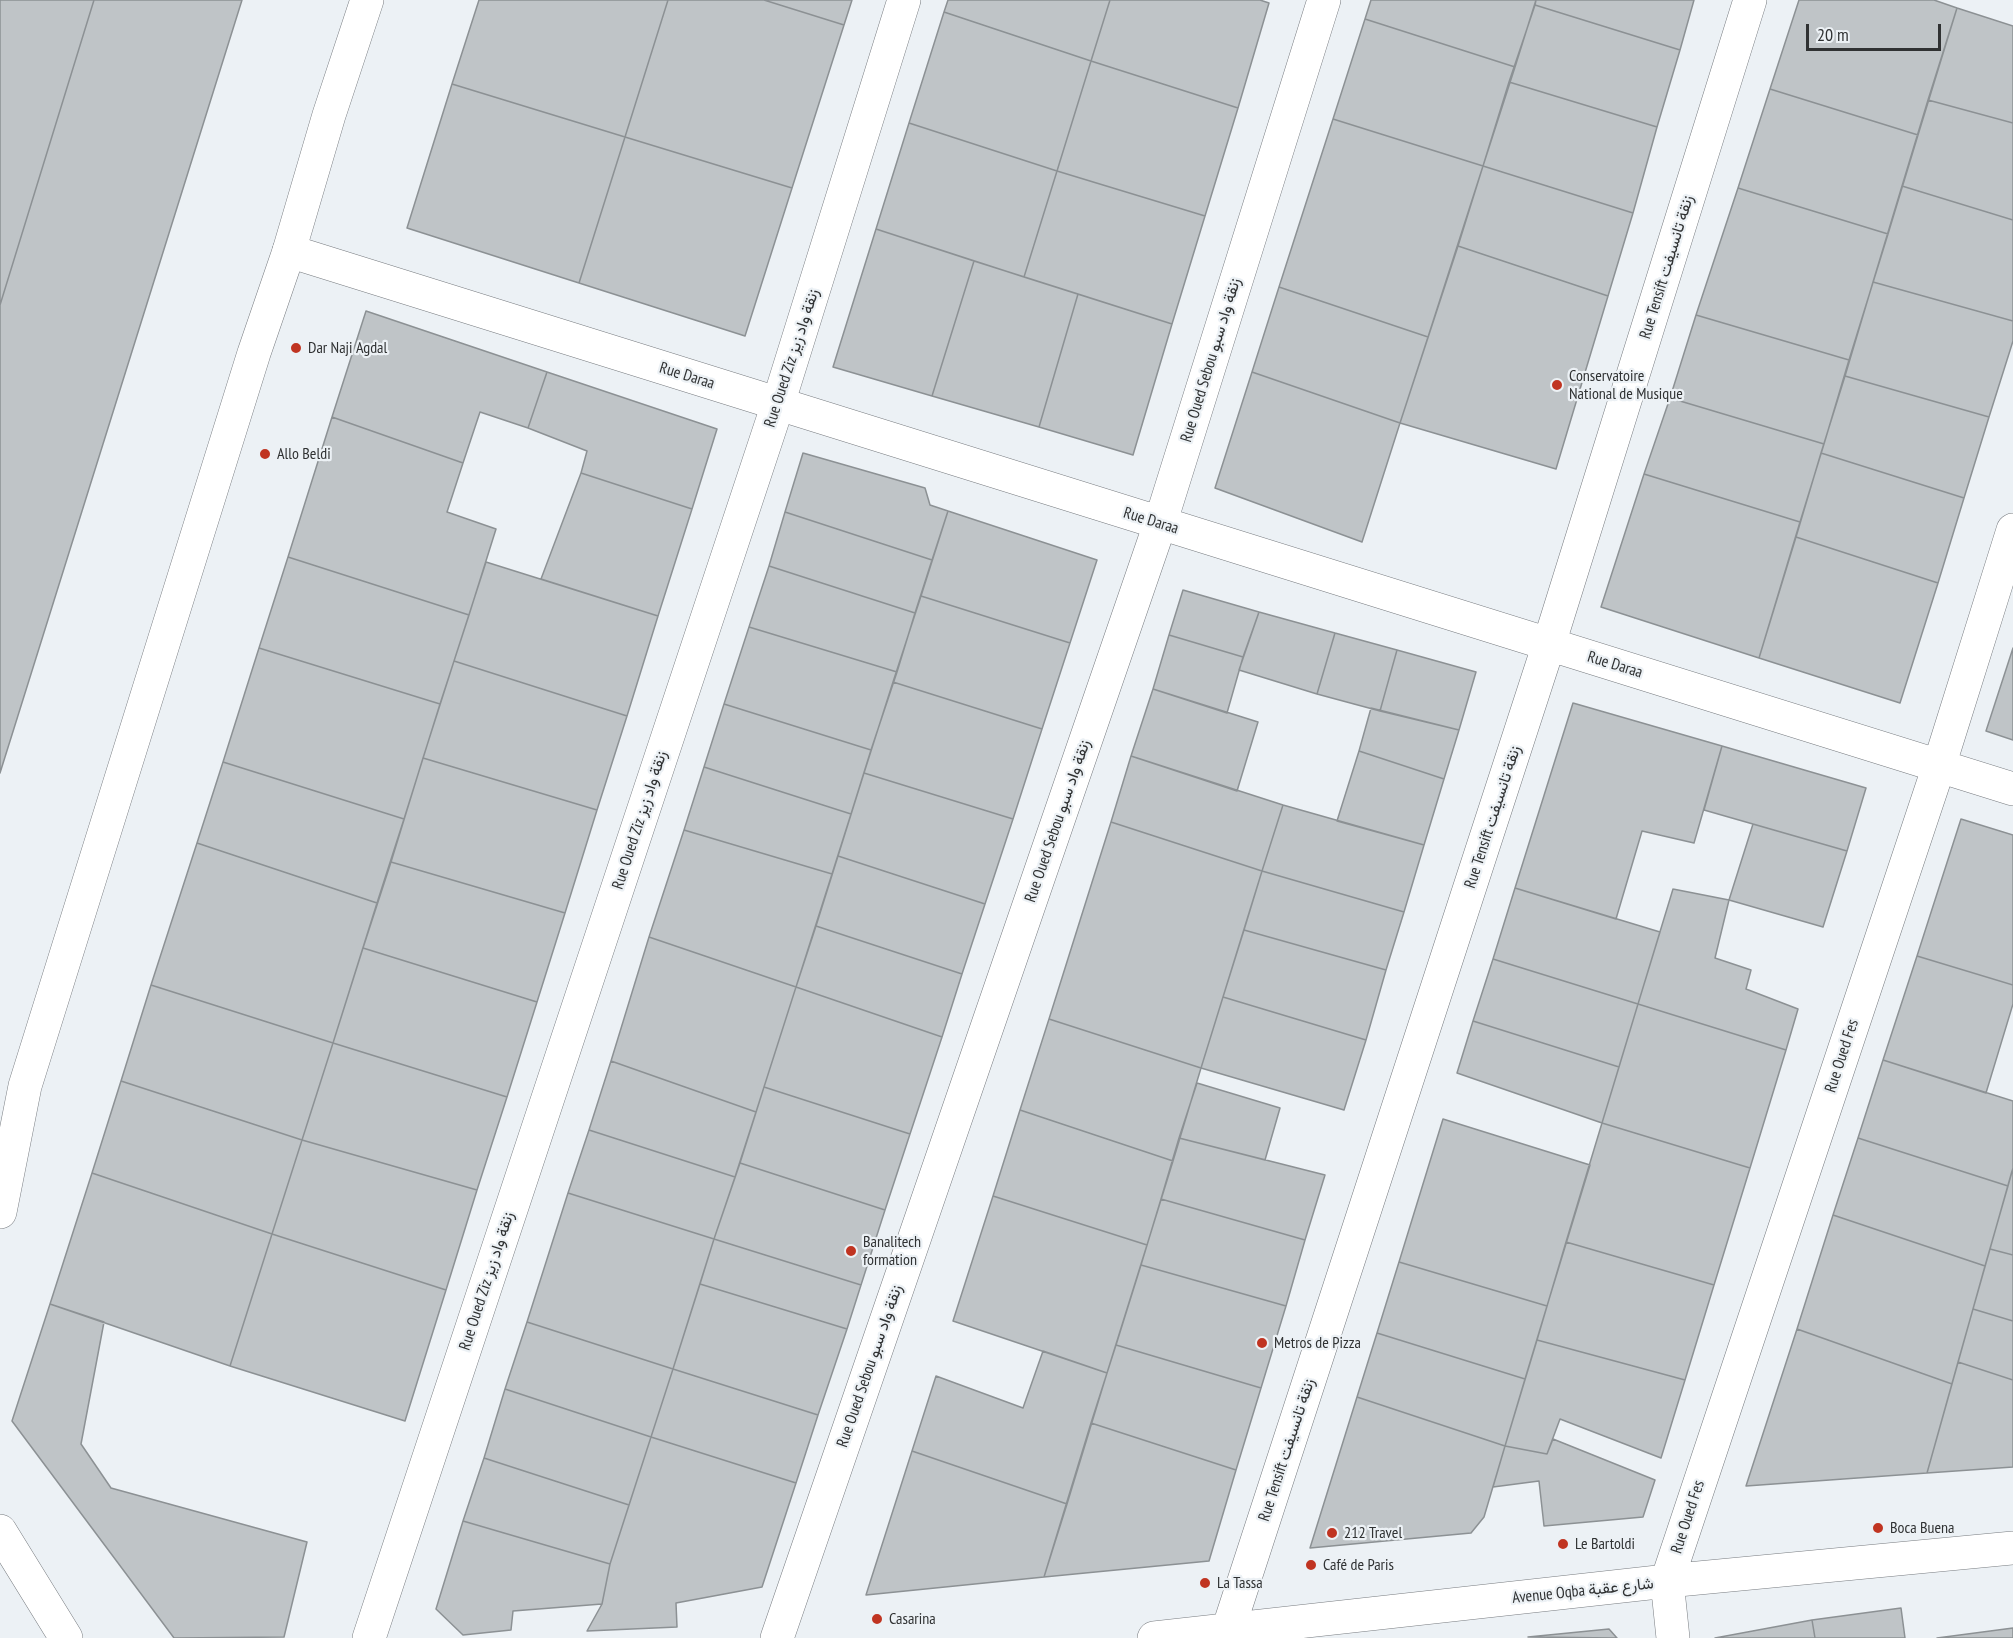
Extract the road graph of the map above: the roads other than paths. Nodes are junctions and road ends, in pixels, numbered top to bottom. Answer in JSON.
{"nodes":[{"id":1,"x":367,"y":0,"type":"edge"},
{"id":2,"x":904,"y":0,"type":"edge"},
{"id":3,"x":1324,"y":0,"type":"edge"},
{"id":4,"x":1750,"y":0,"type":"edge"},
{"id":5,"x":289,"y":251,"type":"junction"},
{"id":6,"x":778,"y":404,"type":"junction"},
{"id":7,"x":1160,"y":524,"type":"junction"},
{"id":8,"x":2013,"y":530,"type":"edge"},
{"id":9,"x":1550,"y":645,"type":"junction"},
{"id":10,"x":1939,"y":766,"type":"junction"},
{"id":11,"x":2013,"y":789,"type":"edge"},
{"id":12,"x":25,"y":1086,"type":"junction"},
{"id":13,"x":0,"y":1126,"type":"edge"},
{"id":14,"x":0,"y":1212,"type":"edge"},
{"id":15,"x":0,"y":1531,"type":"edge"},
{"id":16,"x":2013,"y":1548,"type":"edge"},
{"id":17,"x":1667,"y":1581,"type":"junction"},
{"id":18,"x":1228,"y":1630,"type":"junction"},
{"id":19,"x":66,"y":1638,"type":"edge"},
{"id":20,"x":369,"y":1638,"type":"edge"},
{"id":21,"x":777,"y":1638,"type":"edge"},
{"id":22,"x":1154,"y":1638,"type":"edge"},
{"id":23,"x":1673,"y":1638,"type":"edge"}],
"edges":[{"from":1,"to":5,"type":"street"},
{"from":2,"to":6,"type":"street","name":"Rue Oued Ziz زنقة واد زيز"},
{"from":3,"to":7,"type":"street","name":"Rue Oued Sebou زنقة واد سبو"},
{"from":4,"to":9,"type":"street","name":"Rue Tensift زنقة تانسيفت"},
{"from":5,"to":6,"type":"street","name":"Rue Daraa"},
{"from":5,"to":12,"type":"street"},
{"from":6,"to":7,"type":"street","name":"Rue Daraa"},
{"from":6,"to":20,"type":"street","name":"Rue Oued Ziz زنقة واد زيز"},
{"from":7,"to":9,"type":"street","name":"Rue Daraa"},
{"from":7,"to":21,"type":"street","name":"Rue Oued Sebou زنقة واد سبو"},
{"from":8,"to":10,"type":"street","name":"Rue Oued Fes"},
{"from":9,"to":10,"type":"street","name":"Rue Daraa"},
{"from":9,"to":18,"type":"street","name":"Rue Tensift زنقة تانسيفت"},
{"from":10,"to":11,"type":"street","name":"Rue Daraa"},
{"from":10,"to":17,"type":"street","name":"Rue Oued Fes"},
{"from":12,"to":13,"type":"street"},
{"from":12,"to":14,"type":"street"},
{"from":15,"to":19,"type":"street"},
{"from":16,"to":17,"type":"street","name":"Avenue Oqba شارع عقبة"},
{"from":17,"to":18,"type":"street","name":"Avenue Oqba شارع عقبة"},
{"from":17,"to":23,"type":"street"},
{"from":18,"to":22,"type":"street","name":"Avenue Oqba شارع عقبة"}]}
